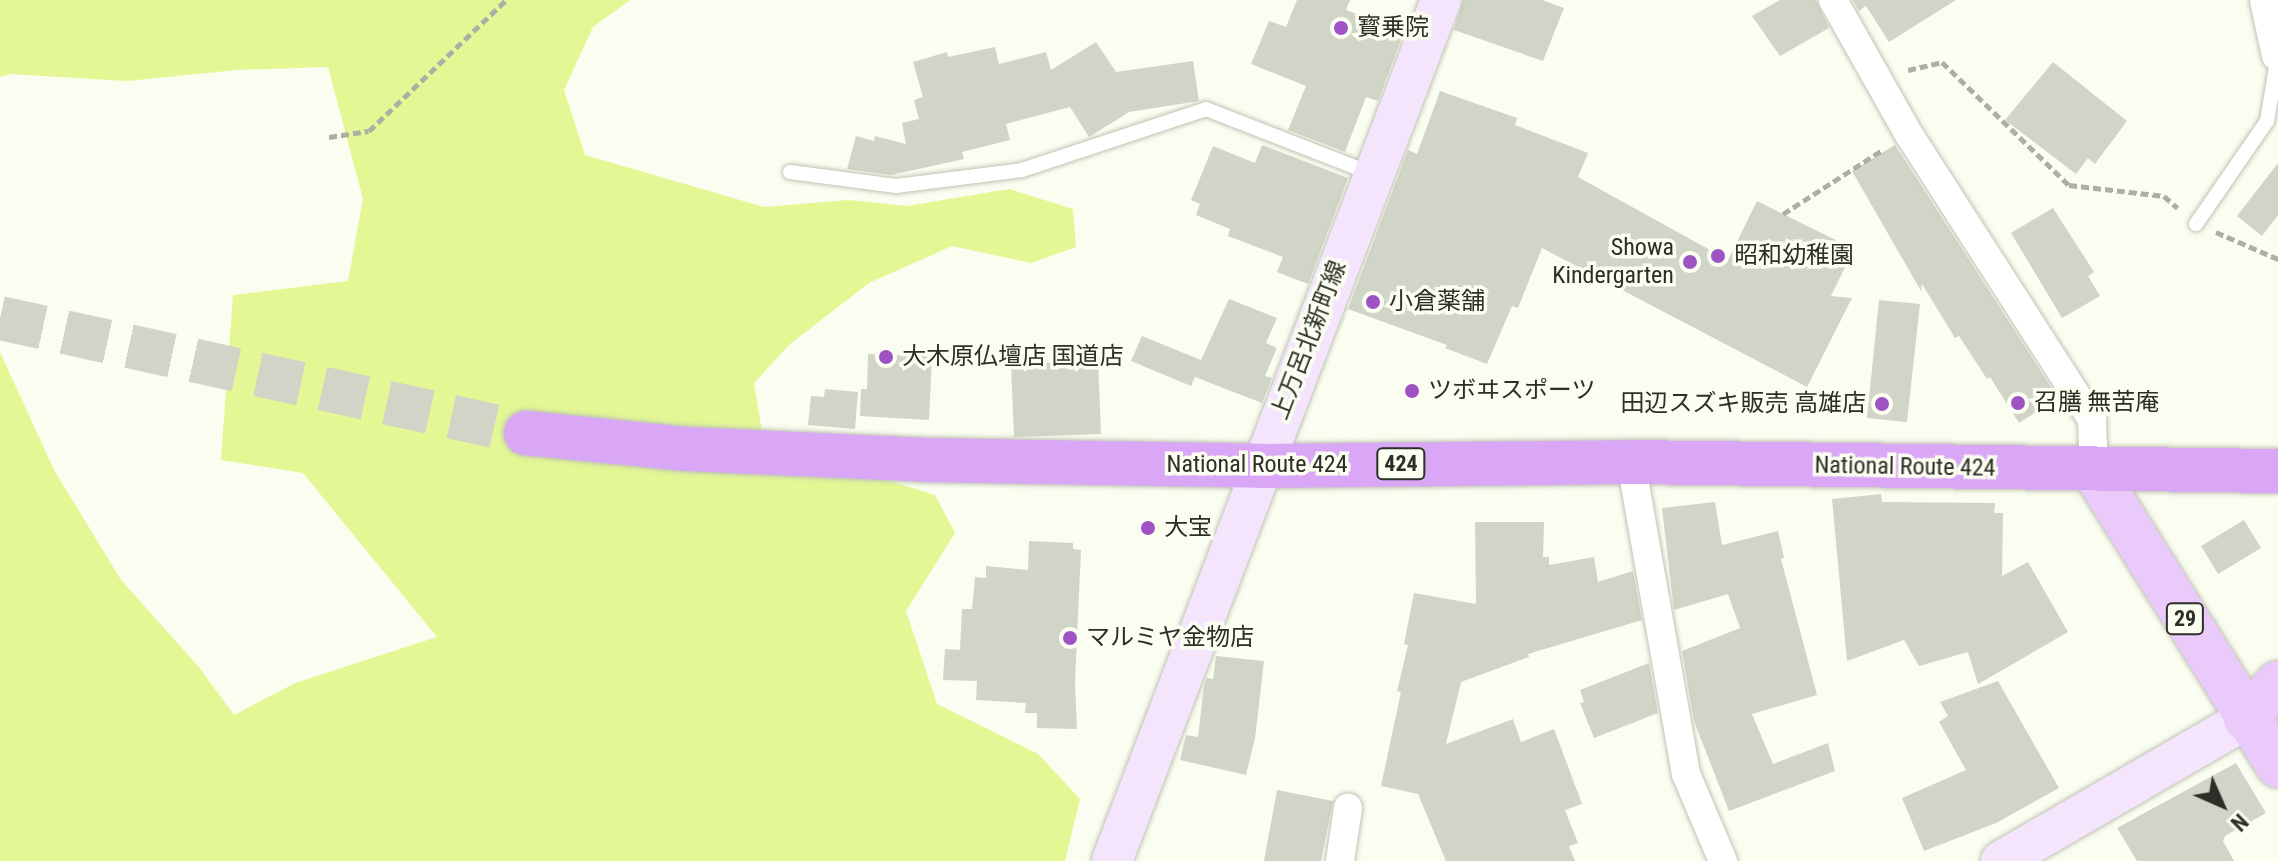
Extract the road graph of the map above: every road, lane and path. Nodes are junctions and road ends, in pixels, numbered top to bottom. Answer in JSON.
{"nodes":[{"id":1,"x":506,"y":0,"type":"edge"},
{"id":2,"x":1441,"y":0,"type":"edge"},
{"id":3,"x":1833,"y":0,"type":"edge"},
{"id":4,"x":2264,"y":0,"type":"edge"},
{"id":5,"x":2277,"y":56,"type":"edge"},
{"id":6,"x":1877,"y":77,"type":"junction"},
{"id":7,"x":1908,"y":133,"type":"junction"},
{"id":8,"x":329,"y":137,"type":"dead end"},
{"id":9,"x":790,"y":172,"type":"dead end"},
{"id":10,"x":1373,"y":174,"type":"junction"},
{"id":11,"x":1783,"y":214,"type":"dead end"},
{"id":12,"x":2196,"y":224,"type":"junction"},
{"id":13,"x":2278,"y":259,"type":"edge"},
{"id":14,"x":526,"y":433,"type":"tunnel mouth"},
{"id":15,"x":1631,"y":462,"type":"junction"},
{"id":16,"x":1261,"y":466,"type":"junction"},
{"id":17,"x":2094,"y":471,"type":"junction"},
{"id":18,"x":2278,"y":471,"type":"edge"},
{"id":19,"x":2278,"y":683,"type":"edge"},
{"id":20,"x":2246,"y":719,"type":"junction"},
{"id":21,"x":2278,"y":765,"type":"edge"},
{"id":22,"x":1348,"y":808,"type":"dead end"},
{"id":23,"x":1112,"y":861,"type":"edge"},
{"id":24,"x":1340,"y":861,"type":"edge"},
{"id":25,"x":1723,"y":861,"type":"edge"},
{"id":26,"x":2001,"y":861,"type":"edge"}],
"edges":[{"from":1,"to":8,"type":"path"},
{"from":2,"to":10,"type":"main road","name":"上万呂北新町線"},
{"from":3,"to":6,"type":"street"},
{"from":4,"to":5,"type":"street"},
{"from":5,"to":12,"type":"lane"},
{"from":6,"to":7,"type":"street"},
{"from":6,"to":12,"type":"path"},
{"from":7,"to":11,"type":"path"},
{"from":7,"to":17,"type":"street"},
{"from":9,"to":10,"type":"lane"},
{"from":10,"to":16,"type":"main road","name":"上万呂北新町線"},
{"from":12,"to":13,"type":"path"},
{"from":14,"to":16,"type":"highway","name":"National Route 424","number":"424"},
{"from":15,"to":16,"type":"highway","name":"National Route 424","number":"424"},
{"from":15,"to":17,"type":"highway","name":"National Route 424","number":"424"},
{"from":15,"to":25,"type":"street"},
{"from":16,"to":23,"type":"main road","name":"上万呂北新町線"},
{"from":17,"to":18,"type":"highway","name":"National Route 424","number":"424"},
{"from":17,"to":20,"type":"main road","number":"29"},
{"from":19,"to":20,"type":"main road"},
{"from":20,"to":21,"type":"main road","number":"29"},
{"from":20,"to":26,"type":"main road"},
{"from":22,"to":24,"type":"street"}]}
